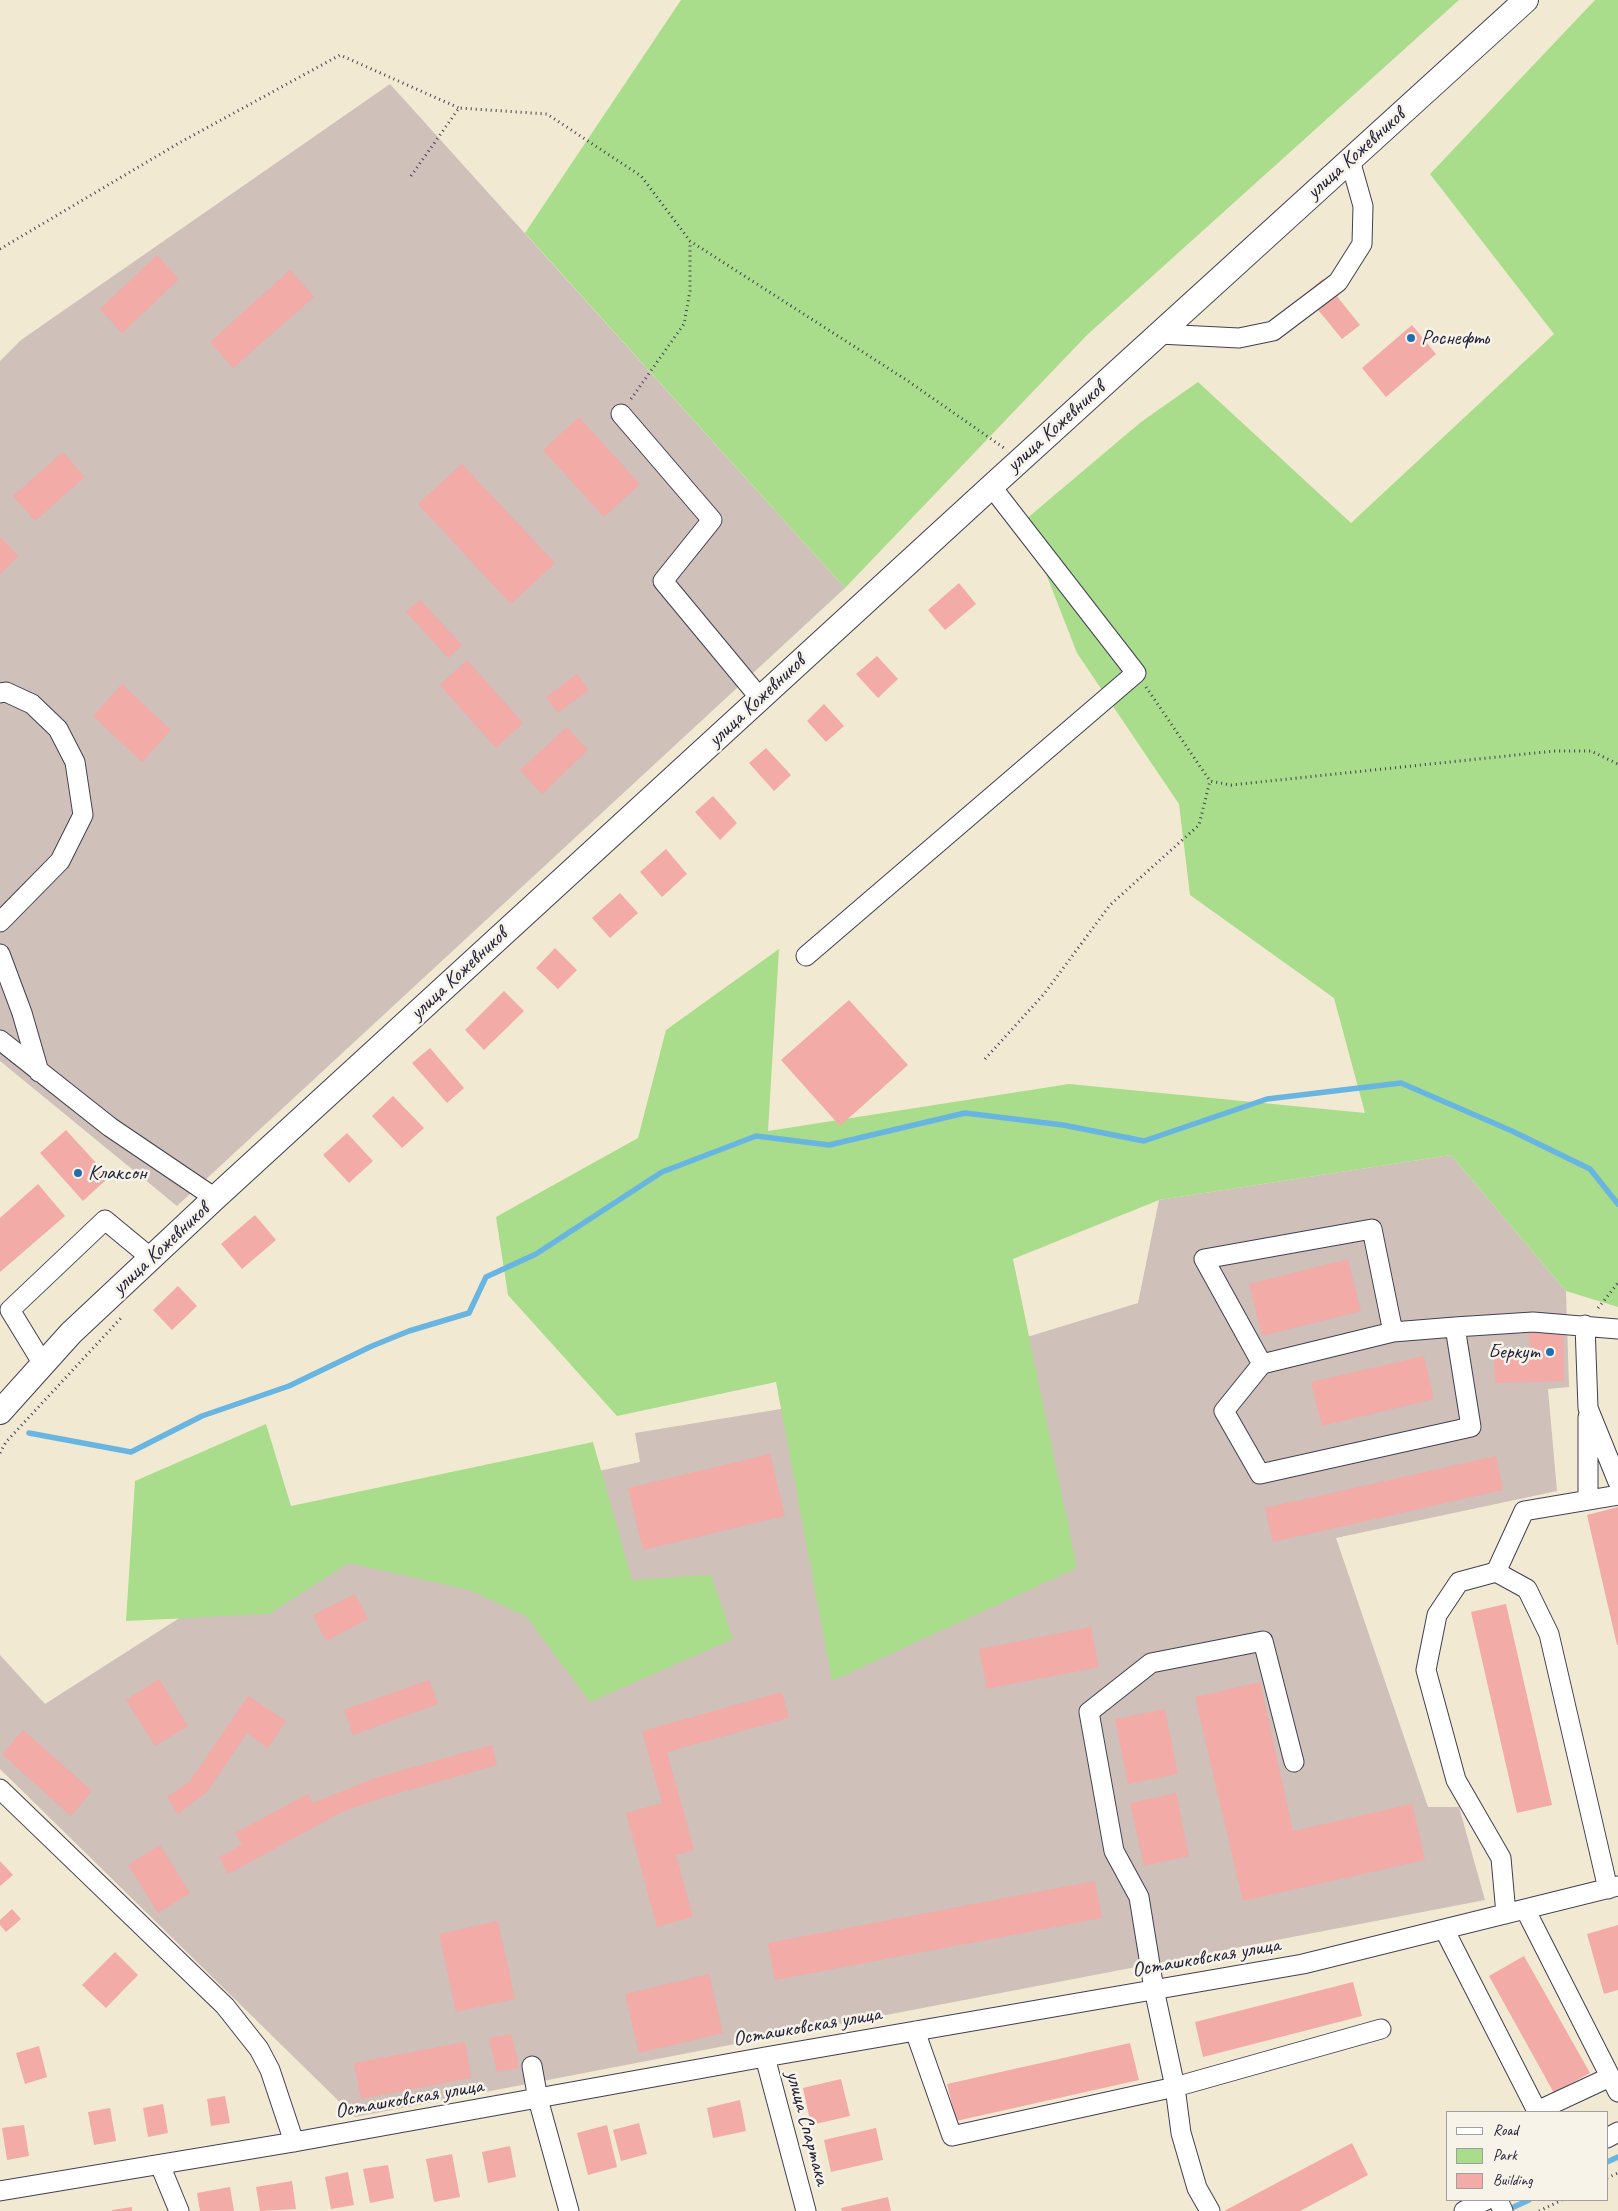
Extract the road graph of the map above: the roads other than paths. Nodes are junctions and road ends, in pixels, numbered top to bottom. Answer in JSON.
{"nodes":[{"id":1,"x":1526,"y":0,"type":"edge"},
{"id":2,"x":1350,"y":160,"type":"junction"},
{"id":3,"x":1159,"y":334,"type":"junction"},
{"id":4,"x":621,"y":414,"type":"road end"},
{"id":5,"x":993,"y":485,"type":"junction"},
{"id":6,"x":0,"y":693,"type":"edge"},
{"id":7,"x":760,"y":698,"type":"junction"},
{"id":8,"x":0,"y":922,"type":"edge"},
{"id":9,"x":0,"y":954,"type":"edge"},
{"id":10,"x":806,"y":956,"type":"dead end"},
{"id":11,"x":0,"y":1040,"type":"edge"},
{"id":12,"x":39,"y":1072,"type":"junction"},
{"id":13,"x":215,"y":1198,"type":"junction"},
{"id":14,"x":151,"y":1258,"type":"junction"},
{"id":15,"x":1585,"y":1325,"type":"junction"},
{"id":16,"x":1455,"y":1328,"type":"junction"},
{"id":17,"x":1618,"y":1329,"type":"edge"},
{"id":18,"x":1393,"y":1332,"type":"junction"},
{"id":19,"x":43,"y":1364,"type":"junction"},
{"id":20,"x":1262,"y":1364,"type":"junction"},
{"id":21,"x":1588,"y":1408,"type":"junction"},
{"id":22,"x":0,"y":1412,"type":"edge"},
{"id":23,"x":1618,"y":1482,"type":"edge"},
{"id":24,"x":1618,"y":1494,"type":"edge"},
{"id":25,"x":1588,"y":1500,"type":"junction"},
{"id":26,"x":1496,"y":1572,"type":"junction"},
{"id":27,"x":1294,"y":1762,"type":"dead end"},
{"id":28,"x":0,"y":1789,"type":"edge"},
{"id":29,"x":1613,"y":1888,"type":"edge"},
{"id":30,"x":1525,"y":1909,"type":"junction"},
{"id":31,"x":1506,"y":1914,"type":"junction"},
{"id":32,"x":1444,"y":1929,"type":"junction"},
{"id":33,"x":1154,"y":1989,"type":"junction"},
{"id":34,"x":1381,"y":2029,"type":"dead end"},
{"id":35,"x":915,"y":2031,"type":"junction"},
{"id":36,"x":765,"y":2057,"type":"junction"},
{"id":37,"x":532,"y":2066,"type":"dead end"},
{"id":38,"x":1614,"y":2084,"type":"edge"},
{"id":39,"x":1175,"y":2087,"type":"junction"},
{"id":40,"x":538,"y":2099,"type":"junction"},
{"id":41,"x":294,"y":2142,"type":"junction"},
{"id":42,"x":160,"y":2165,"type":"junction"},
{"id":43,"x":0,"y":2190,"type":"edge"},
{"id":44,"x":1484,"y":2201,"type":"edge"},
{"id":45,"x":179,"y":2211,"type":"edge"},
{"id":46,"x":569,"y":2211,"type":"edge"},
{"id":47,"x":806,"y":2211,"type":"edge"},
{"id":48,"x":1210,"y":2211,"type":"edge"},
{"id":49,"x":1464,"y":2211,"type":"edge"}],
"edges":[{"from":1,"to":2,"type":"main road","name":"улица Кожевников"},
{"from":2,"to":3,"type":"main road","name":"улица Кожевников"},
{"from":2,"to":3,"type":"street"},
{"from":3,"to":5,"type":"main road","name":"улица Кожевников"},
{"from":4,"to":7,"type":"street"},
{"from":5,"to":7,"type":"main road","name":"улица Кожевников"},
{"from":5,"to":10,"type":"street"},
{"from":6,"to":8,"type":"street"},
{"from":7,"to":13,"type":"main road","name":"улица Кожевников"},
{"from":9,"to":12,"type":"street"},
{"from":11,"to":12,"type":"street"},
{"from":12,"to":13,"type":"street"},
{"from":13,"to":14,"type":"main road","name":"улица Кожевников"},
{"from":14,"to":19,"type":"main road","name":"улица Кожевников"},
{"from":14,"to":19,"type":"street"},
{"from":15,"to":16,"type":"street"},
{"from":15,"to":17,"type":"street"},
{"from":15,"to":21,"type":"street"},
{"from":16,"to":18,"type":"street"},
{"from":16,"to":20,"type":"street"},
{"from":18,"to":20,"type":"street"},
{"from":18,"to":20,"type":"street"},
{"from":19,"to":22,"type":"main road","name":"улица Кожевников"},
{"from":21,"to":23,"type":"street"},
{"from":21,"to":25,"type":"street"},
{"from":24,"to":25,"type":"street"},
{"from":25,"to":26,"type":"street"},
{"from":26,"to":29,"type":"street"},
{"from":26,"to":31,"type":"street"},
{"from":27,"to":33,"type":"street"},
{"from":28,"to":41,"type":"street"},
{"from":29,"to":30,"type":"street","name":"Осташковская улица"},
{"from":30,"to":31,"type":"street","name":"Осташковская улица"},
{"from":30,"to":38,"type":"street"},
{"from":31,"to":32,"type":"street","name":"Осташковская улица"},
{"from":32,"to":33,"type":"street","name":"Осташковская улица"},
{"from":32,"to":38,"type":"street"},
{"from":33,"to":35,"type":"street","name":"Осташковская улица"},
{"from":33,"to":39,"type":"street"},
{"from":34,"to":39,"type":"street"},
{"from":35,"to":36,"type":"street","name":"Осташковская улица"},
{"from":35,"to":39,"type":"street"},
{"from":36,"to":40,"type":"street","name":"Осташковская улица"},
{"from":36,"to":47,"type":"street","name":"улица Спартака"},
{"from":37,"to":40,"type":"street"},
{"from":39,"to":48,"type":"street"},
{"from":40,"to":41,"type":"street","name":"Осташковская улица"},
{"from":40,"to":46,"type":"street"},
{"from":41,"to":42,"type":"street","name":"Осташковская улица"},
{"from":42,"to":43,"type":"street","name":"Осташковская улица"},
{"from":42,"to":45,"type":"street"},
{"from":44,"to":49,"type":"street"}]}
